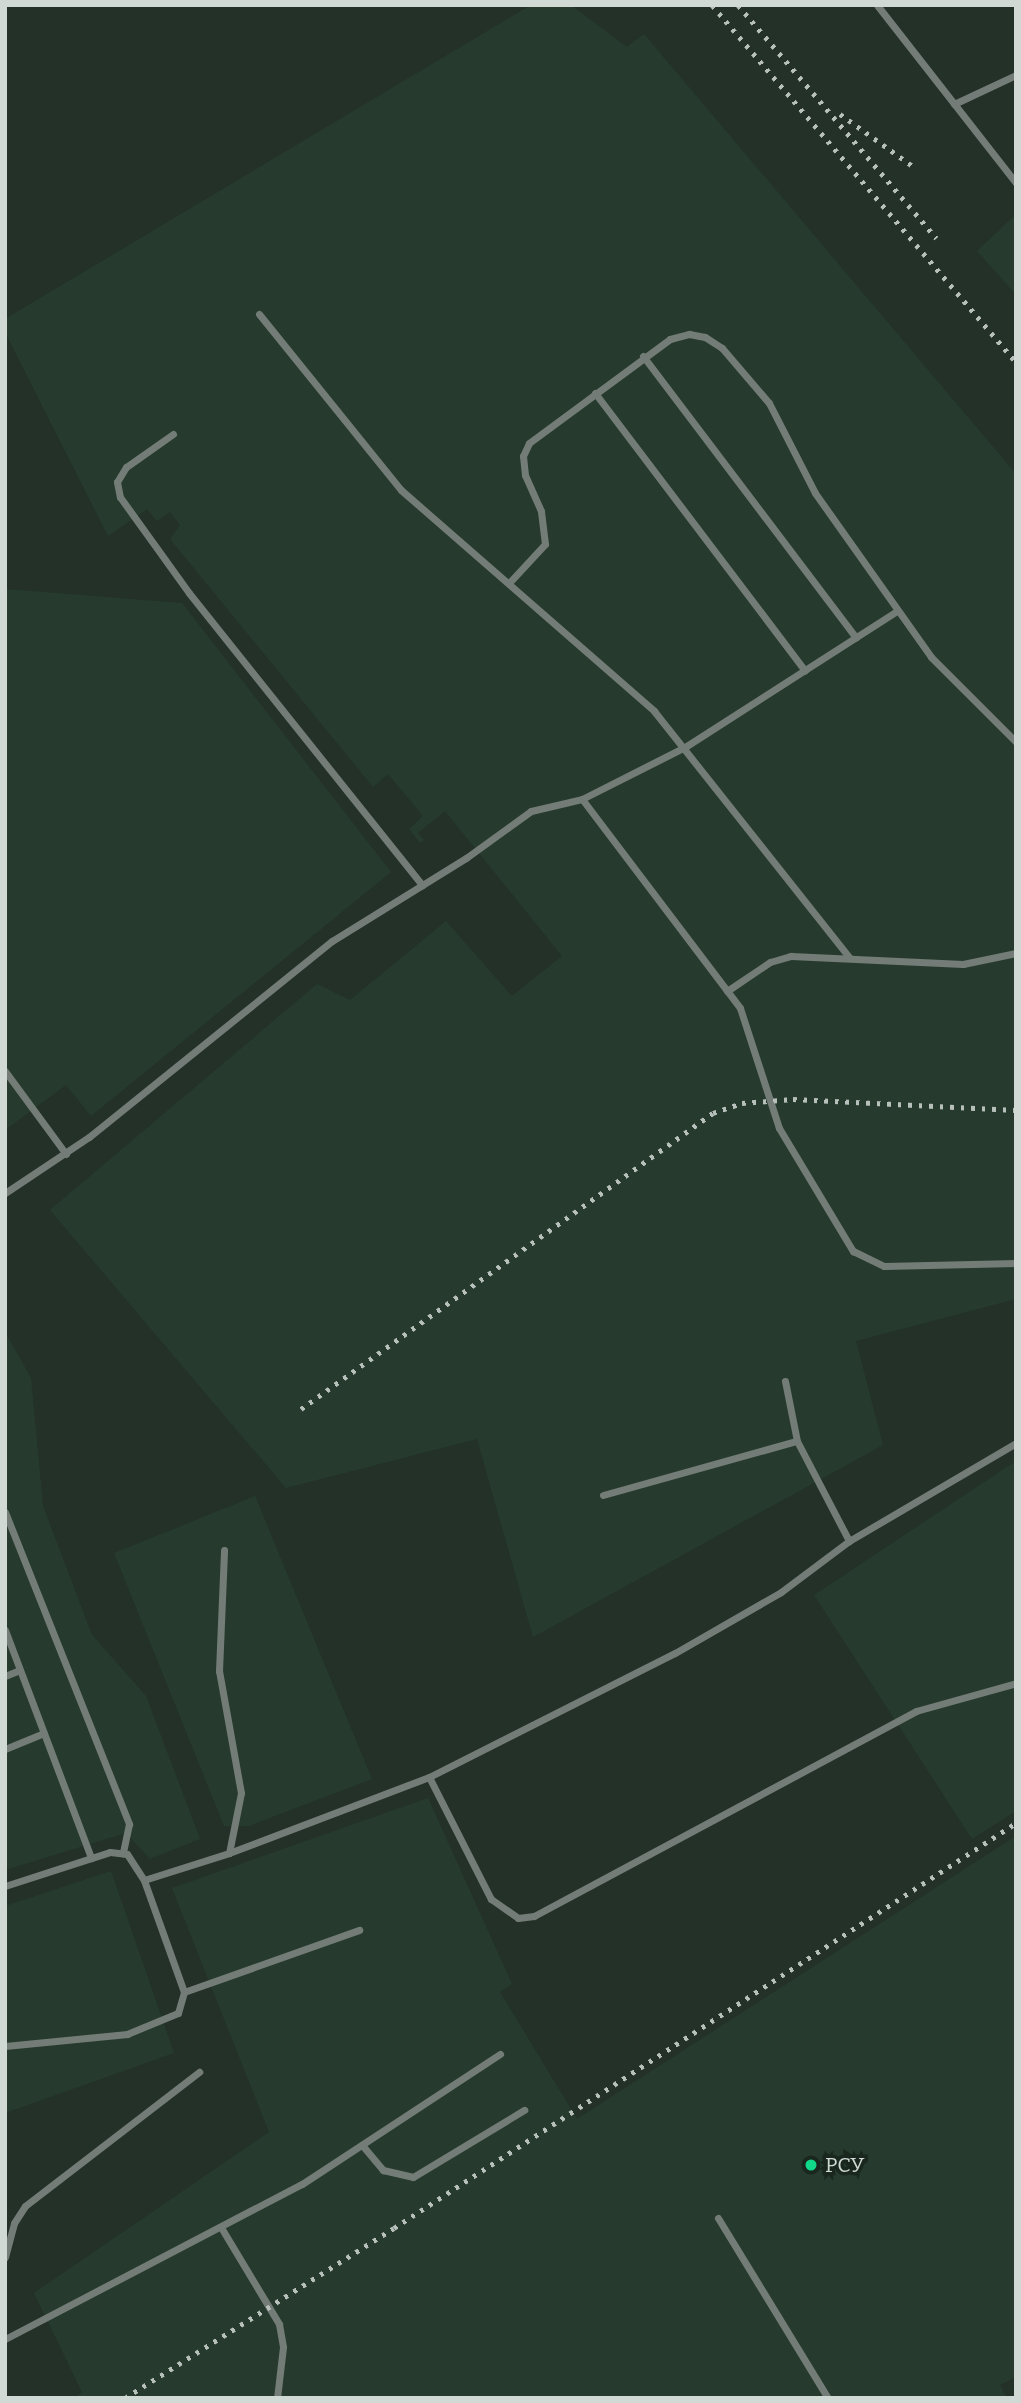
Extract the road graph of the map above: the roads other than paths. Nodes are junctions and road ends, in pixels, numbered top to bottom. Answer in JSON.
{"nodes":[{"id":1,"x":877,"y":5,"type":"edge"},
{"id":2,"x":1016,"y":75,"type":"edge"},
{"id":3,"x":954,"y":104,"type":"junction"},
{"id":4,"x":1016,"y":183,"type":"edge"},
{"id":5,"x":259,"y":314,"type":"dead end"},
{"id":6,"x":643,"y":356,"type":"junction"},
{"id":7,"x":596,"y":393,"type":"junction"},
{"id":8,"x":173,"y":434,"type":"dead end"},
{"id":9,"x":509,"y":583,"type":"junction"},
{"id":10,"x":897,"y":611,"type":"junction"},
{"id":11,"x":856,"y":638,"type":"junction"},
{"id":12,"x":805,"y":671,"type":"junction"},
{"id":13,"x":1016,"y":742,"type":"edge"},
{"id":14,"x":685,"y":747,"type":"junction"},
{"id":15,"x":582,"y":799,"type":"junction"},
{"id":16,"x":422,"y":885,"type":"junction"},
{"id":17,"x":1016,"y":953,"type":"edge"},
{"id":18,"x":849,"y":957,"type":"junction"},
{"id":19,"x":727,"y":991,"type":"junction"},
{"id":20,"x":5,"y":1071,"type":"edge"},
{"id":21,"x":66,"y":1154,"type":"junction"},
{"id":22,"x":5,"y":1193,"type":"edge"},
{"id":23,"x":1016,"y":1263,"type":"edge"},
{"id":24,"x":785,"y":1381,"type":"dead end"},
{"id":25,"x":797,"y":1441,"type":"junction"},
{"id":26,"x":1016,"y":1443,"type":"edge"},
{"id":27,"x":603,"y":1495,"type":"dead end"},
{"id":28,"x":5,"y":1512,"type":"edge"},
{"id":29,"x":849,"y":1541,"type":"junction"},
{"id":30,"x":224,"y":1550,"type":"dead end"},
{"id":31,"x":5,"y":1630,"type":"edge"},
{"id":32,"x":20,"y":1670,"type":"junction"},
{"id":33,"x":5,"y":1675,"type":"edge"},
{"id":34,"x":1016,"y":1683,"type":"edge"},
{"id":35,"x":44,"y":1733,"type":"junction"},
{"id":36,"x":5,"y":1749,"type":"edge"},
{"id":37,"x":429,"y":1777,"type":"junction"},
{"id":38,"x":123,"y":1853,"type":"junction"},
{"id":39,"x":229,"y":1853,"type":"junction"},
{"id":40,"x":91,"y":1858,"type":"junction"},
{"id":41,"x":144,"y":1880,"type":"junction"},
{"id":42,"x":5,"y":1886,"type":"edge"},
{"id":43,"x":359,"y":1930,"type":"dead end"},
{"id":44,"x":184,"y":1992,"type":"junction"},
{"id":45,"x":5,"y":2046,"type":"edge"},
{"id":46,"x":500,"y":2054,"type":"dead end"},
{"id":47,"x":199,"y":2072,"type":"dead end"},
{"id":48,"x":524,"y":2110,"type":"dead end"},
{"id":49,"x":362,"y":2145,"type":"junction"},
{"id":50,"x":718,"y":2218,"type":"dead end"},
{"id":51,"x":222,"y":2229,"type":"junction"},
{"id":52,"x":5,"y":2257,"type":"edge"},
{"id":53,"x":5,"y":2339,"type":"edge"},
{"id":54,"x":276,"y":2398,"type":"edge"},
{"id":55,"x":828,"y":2398,"type":"edge"}],
"edges":[{"from":1,"to":3,"type":"lane"},
{"from":2,"to":3,"type":"lane"},
{"from":3,"to":4,"type":"lane"},
{"from":5,"to":9,"type":"lane"},
{"from":6,"to":7,"type":"lane"},
{"from":6,"to":10,"type":"lane"},
{"from":6,"to":11,"type":"lane"},
{"from":7,"to":9,"type":"lane"},
{"from":7,"to":12,"type":"lane"},
{"from":8,"to":16,"type":"lane"},
{"from":9,"to":14,"type":"lane"},
{"from":10,"to":11,"type":"lane"},
{"from":10,"to":13,"type":"lane"},
{"from":11,"to":12,"type":"lane"},
{"from":12,"to":14,"type":"lane"},
{"from":14,"to":15,"type":"lane"},
{"from":14,"to":18,"type":"lane"},
{"from":15,"to":16,"type":"lane"},
{"from":15,"to":19,"type":"lane"},
{"from":16,"to":21,"type":"lane"},
{"from":17,"to":18,"type":"lane"},
{"from":18,"to":19,"type":"lane"},
{"from":19,"to":23,"type":"lane"},
{"from":20,"to":21,"type":"lane"},
{"from":21,"to":22,"type":"lane"},
{"from":24,"to":25,"type":"lane"},
{"from":25,"to":27,"type":"lane"},
{"from":25,"to":29,"type":"lane"},
{"from":26,"to":29,"type":"lane"},
{"from":28,"to":38,"type":"lane"},
{"from":29,"to":37,"type":"lane"},
{"from":30,"to":39,"type":"lane"},
{"from":31,"to":32,"type":"lane"},
{"from":32,"to":33,"type":"lane"},
{"from":32,"to":35,"type":"lane"},
{"from":34,"to":37,"type":"lane"},
{"from":35,"to":36,"type":"lane"},
{"from":35,"to":40,"type":"lane"},
{"from":37,"to":39,"type":"lane"},
{"from":38,"to":40,"type":"lane"},
{"from":38,"to":41,"type":"lane"},
{"from":39,"to":41,"type":"lane"},
{"from":40,"to":42,"type":"lane"},
{"from":41,"to":44,"type":"lane"},
{"from":43,"to":44,"type":"lane"},
{"from":44,"to":45,"type":"lane"},
{"from":46,"to":49,"type":"lane"},
{"from":47,"to":52,"type":"lane"},
{"from":48,"to":49,"type":"lane"},
{"from":49,"to":51,"type":"lane"},
{"from":50,"to":55,"type":"lane"},
{"from":51,"to":53,"type":"lane"},
{"from":51,"to":54,"type":"lane"}]}
